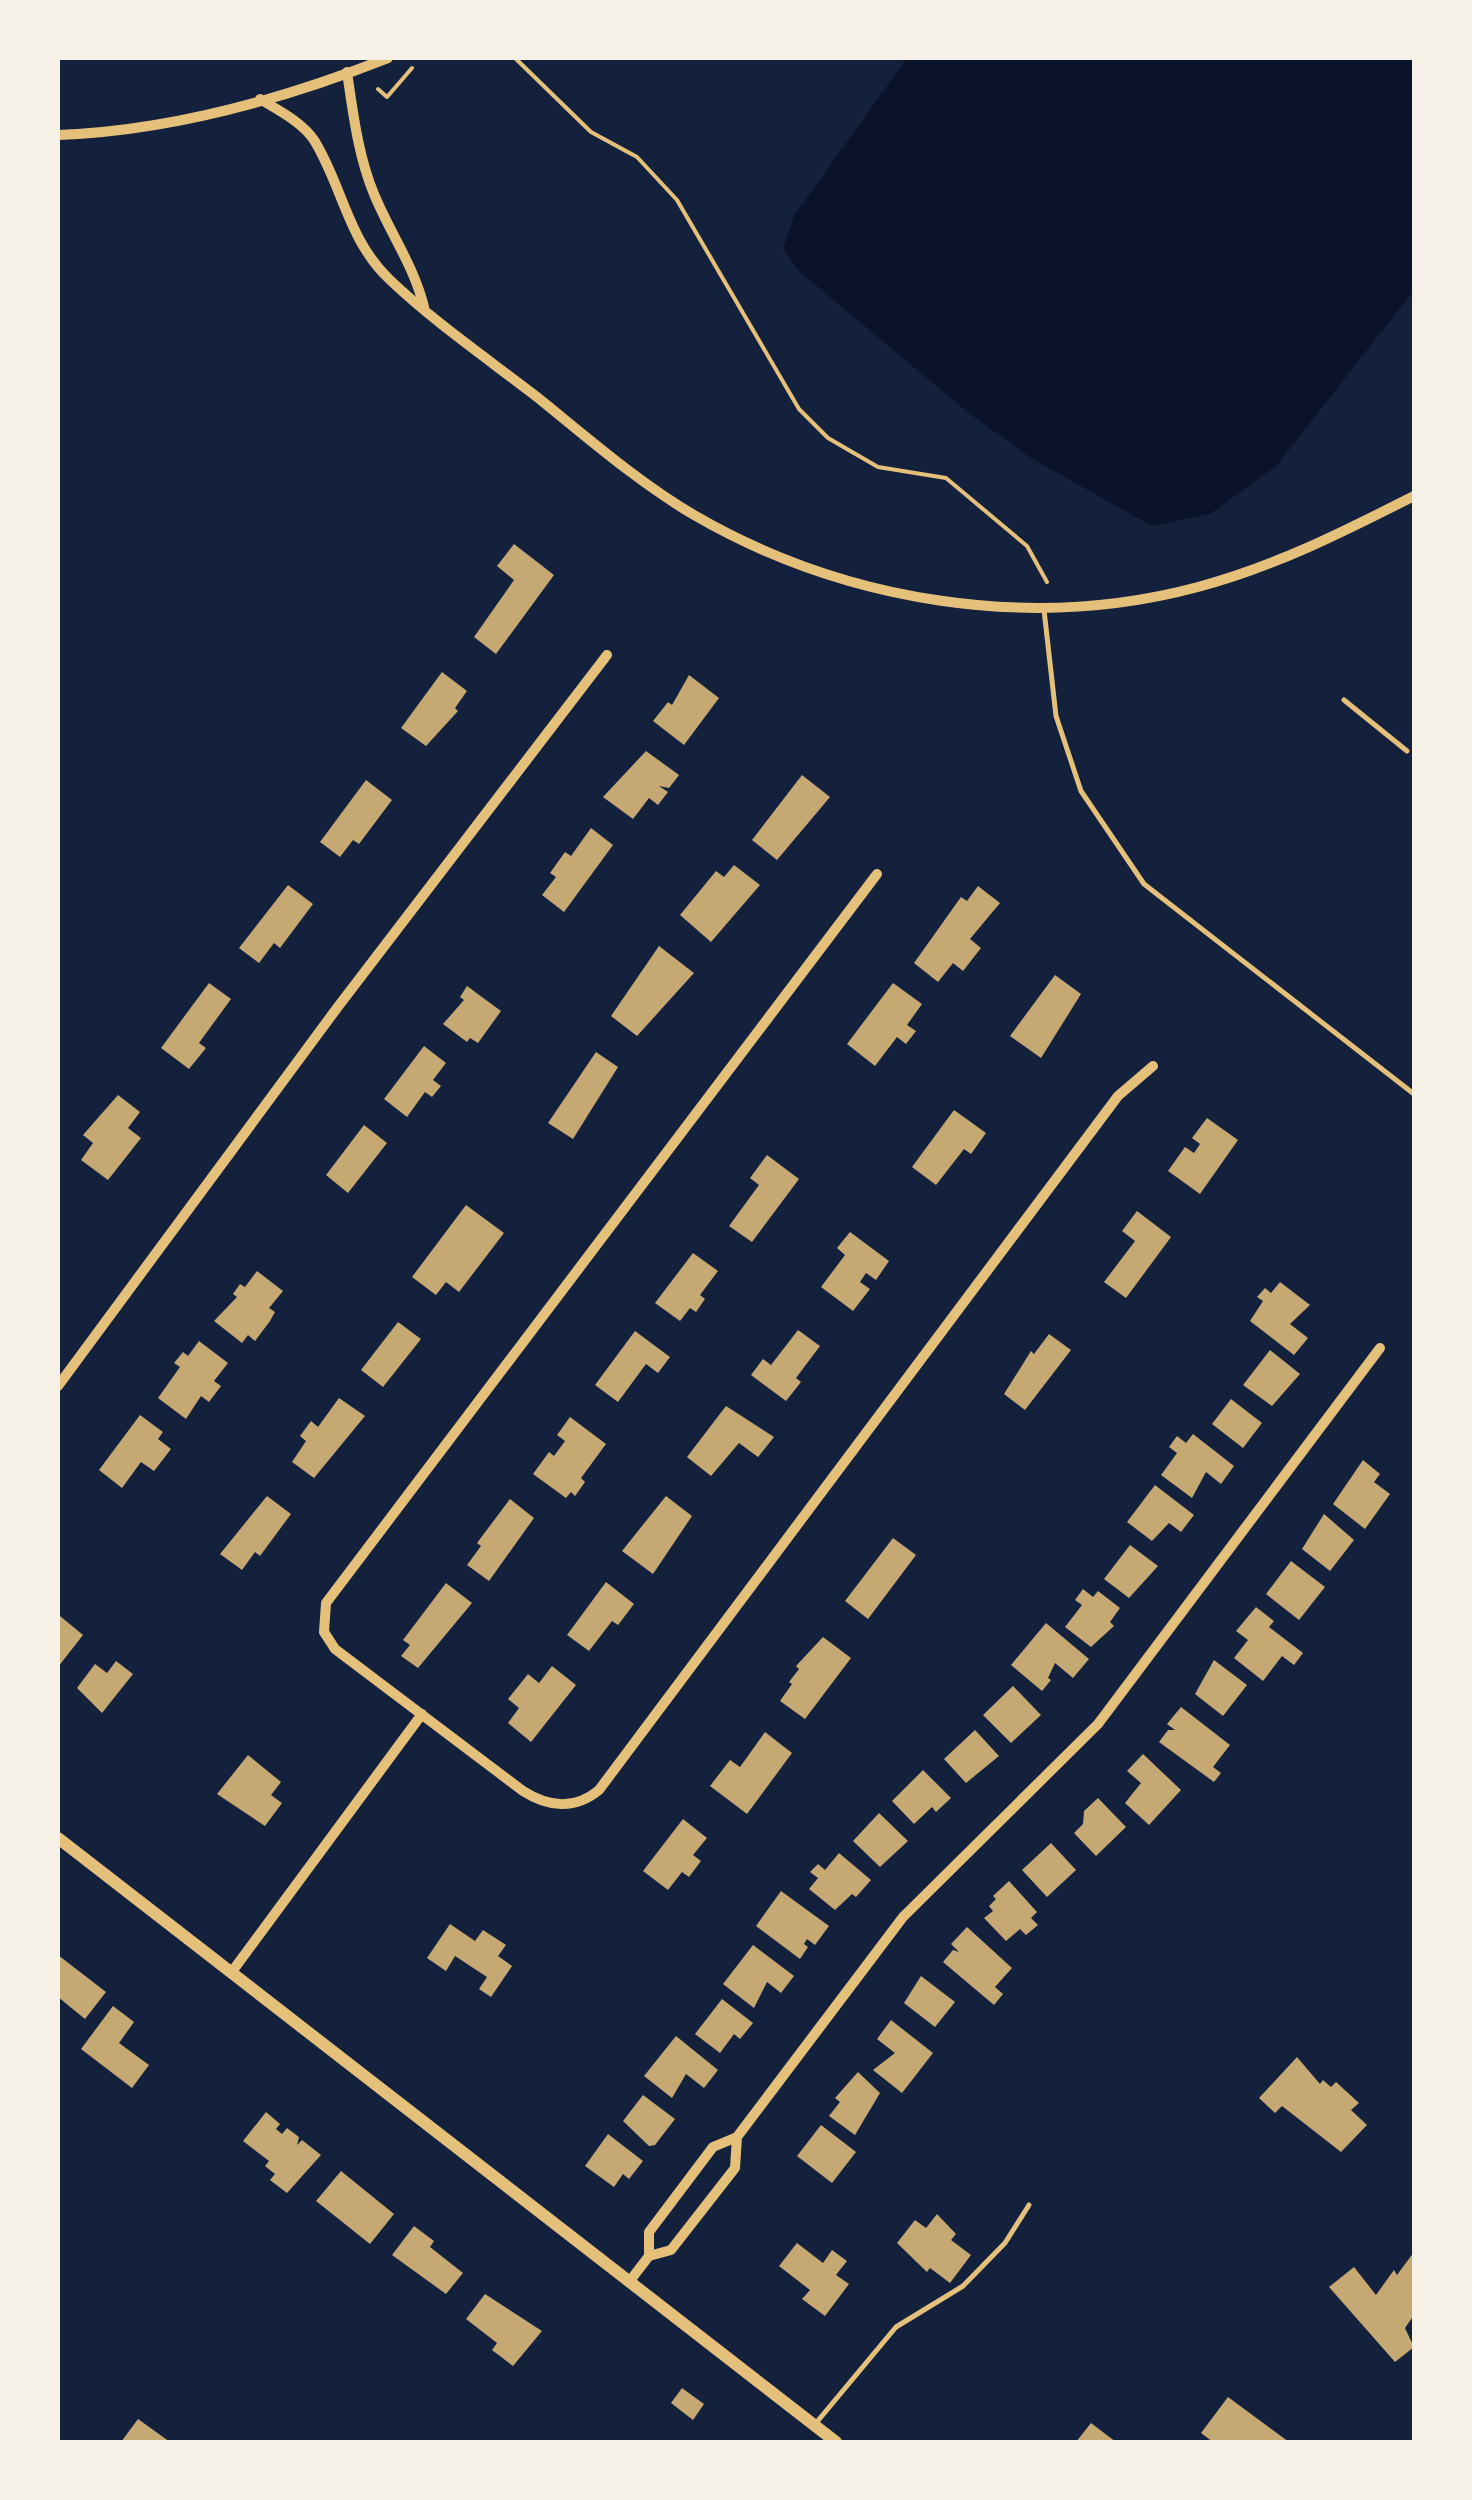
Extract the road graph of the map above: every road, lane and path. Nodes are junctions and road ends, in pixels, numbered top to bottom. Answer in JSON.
{"nodes":[{"id":1,"x":388,"y":58,"type":"edge"},
{"id":2,"x":515,"y":58,"type":"edge"},
{"id":3,"x":412,"y":68,"type":"dead end"},
{"id":4,"x":347,"y":72,"type":"junction"},
{"id":5,"x":378,"y":89,"type":"dead end"},
{"id":6,"x":260,"y":99,"type":"junction"},
{"id":7,"x":58,"y":135,"type":"edge"},
{"id":8,"x":425,"y":308,"type":"junction"},
{"id":9,"x":1414,"y":496,"type":"edge"},
{"id":10,"x":1047,"y":582,"type":"dead end"},
{"id":11,"x":1044,"y":607,"type":"junction"},
{"id":12,"x":607,"y":655,"type":"dead end"},
{"id":13,"x":1344,"y":700,"type":"dead end"},
{"id":14,"x":1407,"y":751,"type":"dead end"},
{"id":15,"x":877,"y":874,"type":"dead end"},
{"id":16,"x":1152,"y":1066,"type":"dead end"},
{"id":17,"x":1414,"y":1094,"type":"edge"},
{"id":18,"x":1380,"y":1348,"type":"dead end"},
{"id":19,"x":58,"y":1386,"type":"edge"},
{"id":20,"x":422,"y":1714,"type":"junction"},
{"id":21,"x":58,"y":1838,"type":"edge"},
{"id":22,"x":231,"y":1973,"type":"junction"},
{"id":23,"x":736,"y":2138,"type":"junction"},
{"id":24,"x":1029,"y":2205,"type":"dead end"},
{"id":25,"x":649,"y":2256,"type":"junction"},
{"id":26,"x":630,"y":2282,"type":"junction"},
{"id":27,"x":814,"y":2426,"type":"junction"},
{"id":28,"x":836,"y":2442,"type":"edge"}],
"edges":[{"from":1,"to":4,"type":"street"},
{"from":2,"to":10,"type":"path"},
{"from":3,"to":5,"type":"path"},
{"from":4,"to":6,"type":"street"},
{"from":4,"to":8,"type":"street"},
{"from":6,"to":7,"type":"street"},
{"from":6,"to":8,"type":"street"},
{"from":8,"to":11,"type":"street"},
{"from":9,"to":11,"type":"street"},
{"from":11,"to":17,"type":"lane"},
{"from":12,"to":19,"type":"street"},
{"from":13,"to":14,"type":"lane"},
{"from":15,"to":20,"type":"street"},
{"from":16,"to":20,"type":"street"},
{"from":18,"to":23,"type":"street"},
{"from":20,"to":22,"type":"street"},
{"from":21,"to":22,"type":"street"},
{"from":22,"to":26,"type":"street"},
{"from":23,"to":25,"type":"street"},
{"from":23,"to":25,"type":"street"},
{"from":24,"to":27,"type":"lane"},
{"from":25,"to":26,"type":"street"},
{"from":26,"to":27,"type":"street"},
{"from":27,"to":28,"type":"street"}]}
